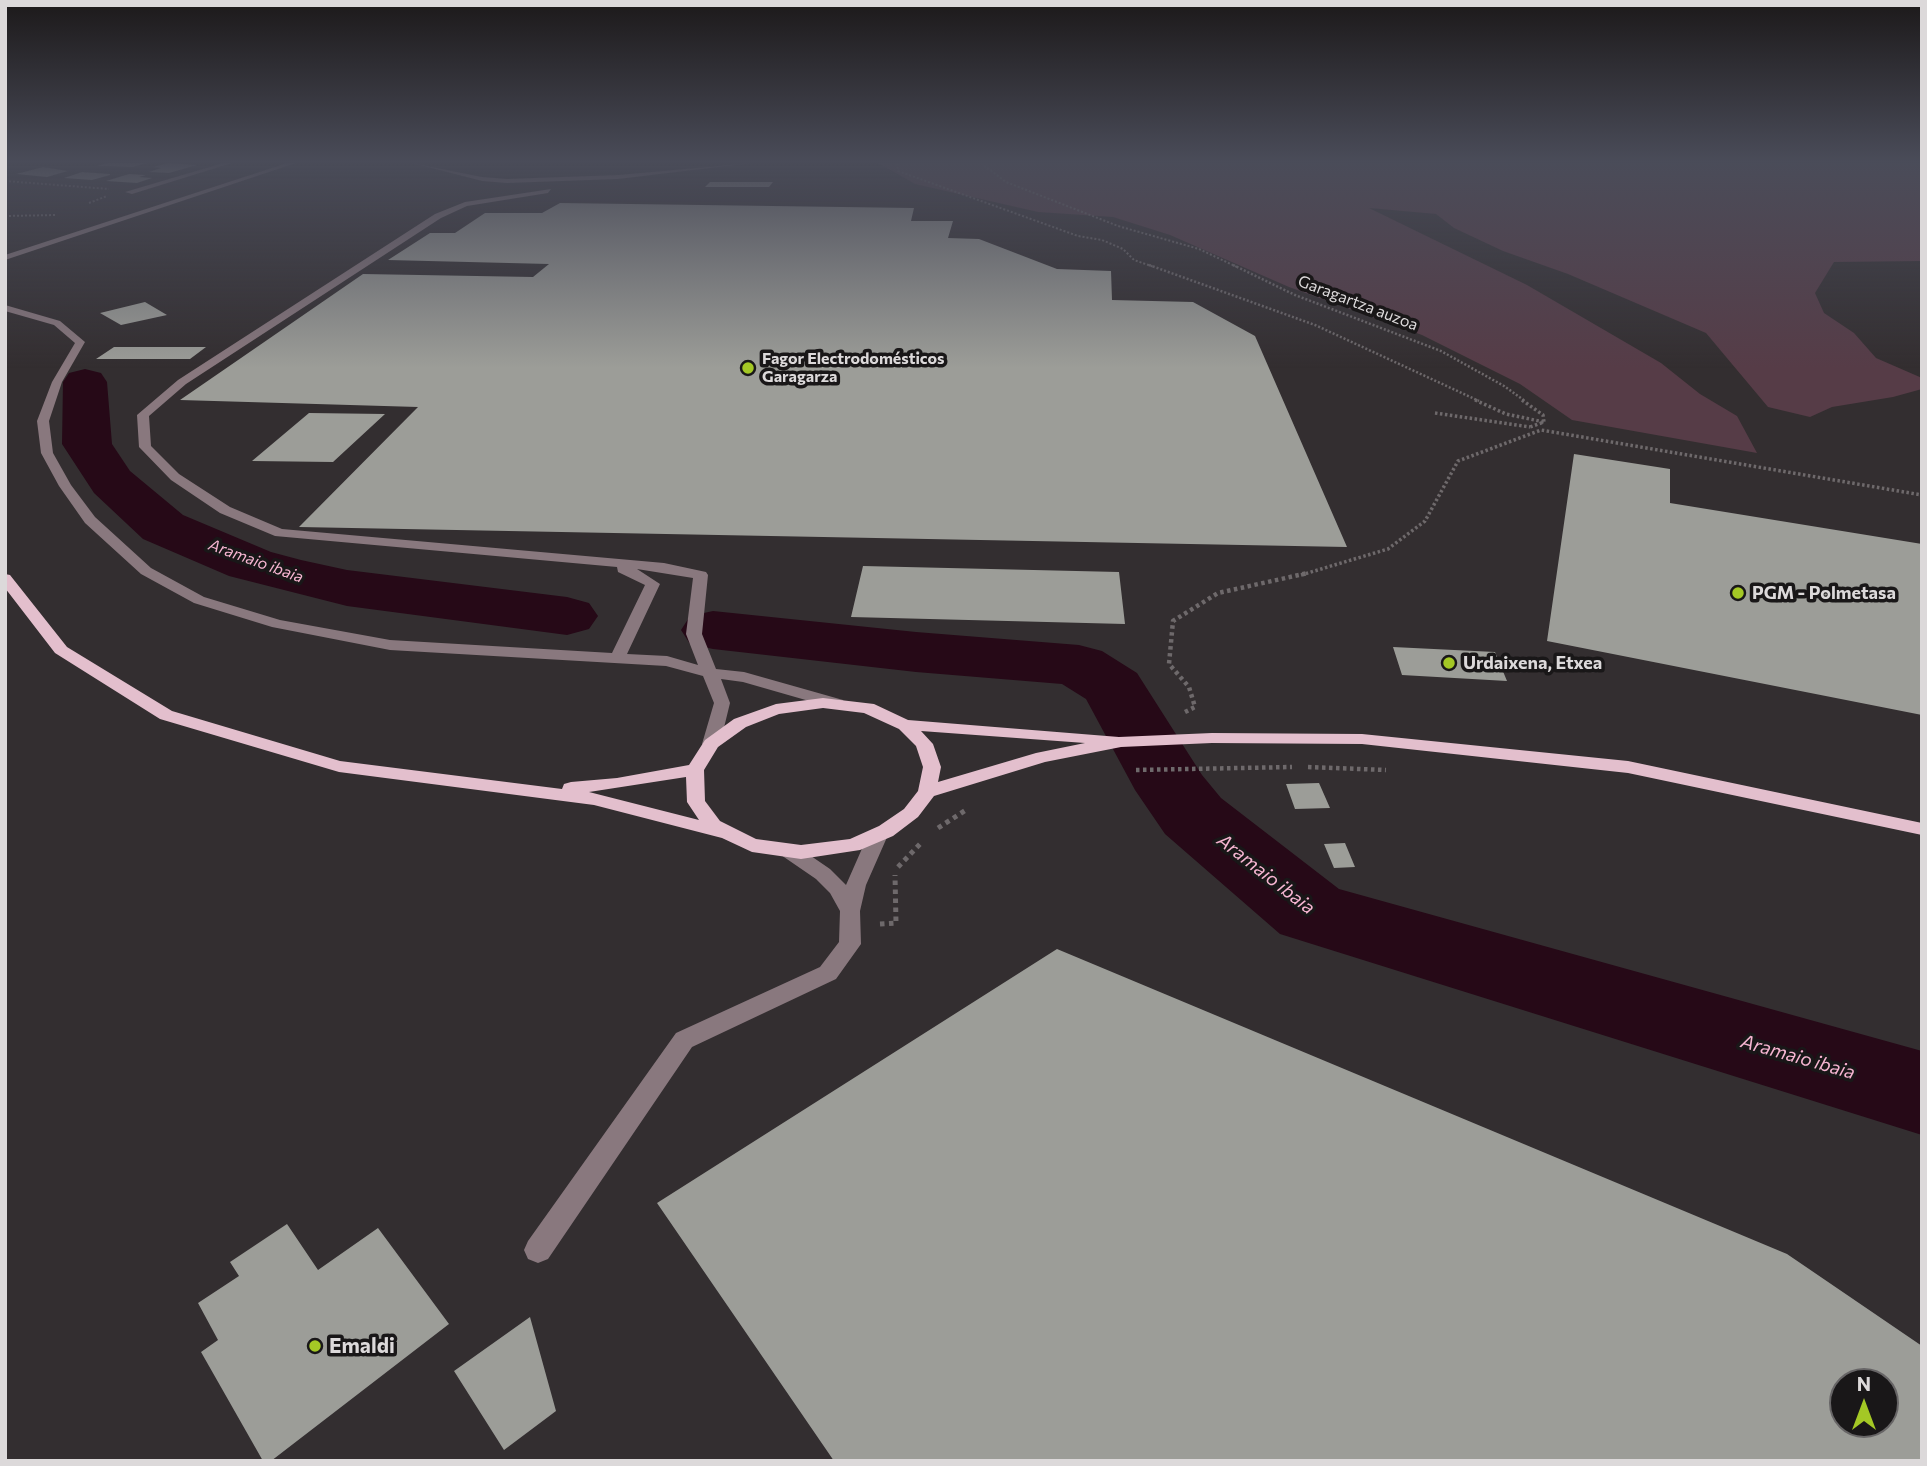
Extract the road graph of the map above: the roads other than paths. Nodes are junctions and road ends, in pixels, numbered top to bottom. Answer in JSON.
{"nodes":[{"id":1,"x":86,"y":231,"type":"edge"},
{"id":2,"x":414,"y":231,"type":"edge"},
{"id":3,"x":5,"y":258,"type":"edge"},
{"id":4,"x":5,"y":308,"type":"edge"},
{"id":5,"x":607,"y":563,"type":"junction"},
{"id":6,"x":5,"y":578,"type":"edge"},
{"id":7,"x":618,"y":657,"type":"junction"},
{"id":8,"x":709,"y":673,"type":"junction"},
{"id":9,"x":837,"y":705,"type":"junction"},
{"id":10,"x":905,"y":725,"type":"junction"},
{"id":11,"x":1123,"y":742,"type":"junction"},
{"id":12,"x":711,"y":744,"type":"junction"},
{"id":13,"x":695,"y":770,"type":"junction"},
{"id":14,"x":540,"y":790,"type":"junction"},
{"id":15,"x":927,"y":792,"type":"junction"},
{"id":16,"x":1922,"y":829,"type":"edge"},
{"id":17,"x":729,"y":833,"type":"junction"},
{"id":18,"x":878,"y":835,"type":"junction"},
{"id":19,"x":788,"y":850,"type":"junction"},
{"id":20,"x":850,"y":918,"type":"junction"},
{"id":21,"x":538,"y":1250,"type":"dead end"}],
"edges":[{"from":1,"to":3,"type":"street"},
{"from":2,"to":5,"type":"street"},
{"from":4,"to":7,"type":"street"},
{"from":5,"to":7,"type":"street"},
{"from":5,"to":8,"type":"street"},
{"from":6,"to":14,"type":"main road"},
{"from":7,"to":8,"type":"street"},
{"from":8,"to":9,"type":"street"},
{"from":8,"to":12,"type":"street"},
{"from":9,"to":10,"type":"main road"},
{"from":9,"to":12,"type":"main road"},
{"from":10,"to":11,"type":"main road"},
{"from":10,"to":15,"type":"main road"},
{"from":11,"to":15,"type":"main road"},
{"from":11,"to":16,"type":"main road"},
{"from":12,"to":13,"type":"main road"},
{"from":13,"to":14,"type":"main road"},
{"from":13,"to":17,"type":"main road"},
{"from":14,"to":17,"type":"main road"},
{"from":15,"to":18,"type":"main road"},
{"from":17,"to":19,"type":"main road"},
{"from":18,"to":19,"type":"main road"},
{"from":18,"to":20,"type":"street"},
{"from":19,"to":20,"type":"street"},
{"from":20,"to":21,"type":"street"}]}
